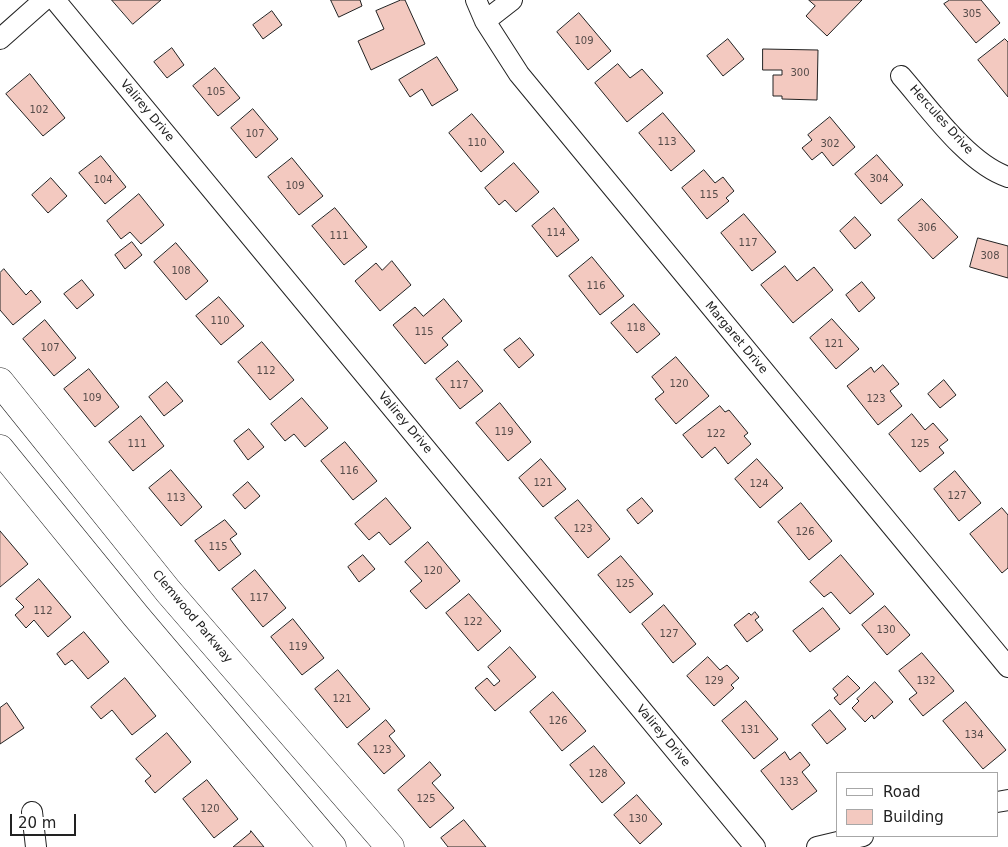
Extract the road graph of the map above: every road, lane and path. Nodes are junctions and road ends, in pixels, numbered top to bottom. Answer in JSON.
{"nodes":[{"id":1,"x":44,"y":0,"type":"edge"},
{"id":2,"x":56,"y":0,"type":"edge"},
{"id":3,"x":476,"y":0,"type":"edge"},
{"id":4,"x":512,"y":0,"type":"edge"},
{"id":5,"x":485,"y":21,"type":"junction"},
{"id":6,"x":0,"y":39,"type":"edge"},
{"id":7,"x":901,"y":76,"type":"dead end"},
{"id":8,"x":1008,"y":177,"type":"edge"},
{"id":9,"x":0,"y":382,"type":"edge"},
{"id":10,"x":0,"y":449,"type":"edge"},
{"id":11,"x":1008,"y":667,"type":"edge"},
{"id":12,"x":32,"y":812,"type":"dead end"},
{"id":13,"x":858,"y":837,"type":"edge"},
{"id":14,"x":36,"y":847,"type":"edge"},
{"id":15,"x":332,"y":847,"type":"edge"},
{"id":16,"x":390,"y":847,"type":"edge"},
{"id":17,"x":755,"y":847,"type":"edge"},
{"id":18,"x":817,"y":847,"type":"edge"}],
"edges":[{"from":1,"to":6,"type":"street"},
{"from":2,"to":17,"type":"street","name":"Valirey Drive"},
{"from":3,"to":5,"type":"street","name":"Margaret Drive"},
{"from":4,"to":5,"type":"street"},
{"from":5,"to":11,"type":"street","name":"Margaret Drive"},
{"from":7,"to":8,"type":"street","name":"Hercules Drive"},
{"from":9,"to":16,"type":"street","name":"Clemwood Parkway"},
{"from":10,"to":15,"type":"street"},
{"from":12,"to":14,"type":"street"},
{"from":13,"to":18,"type":"street"}]}
